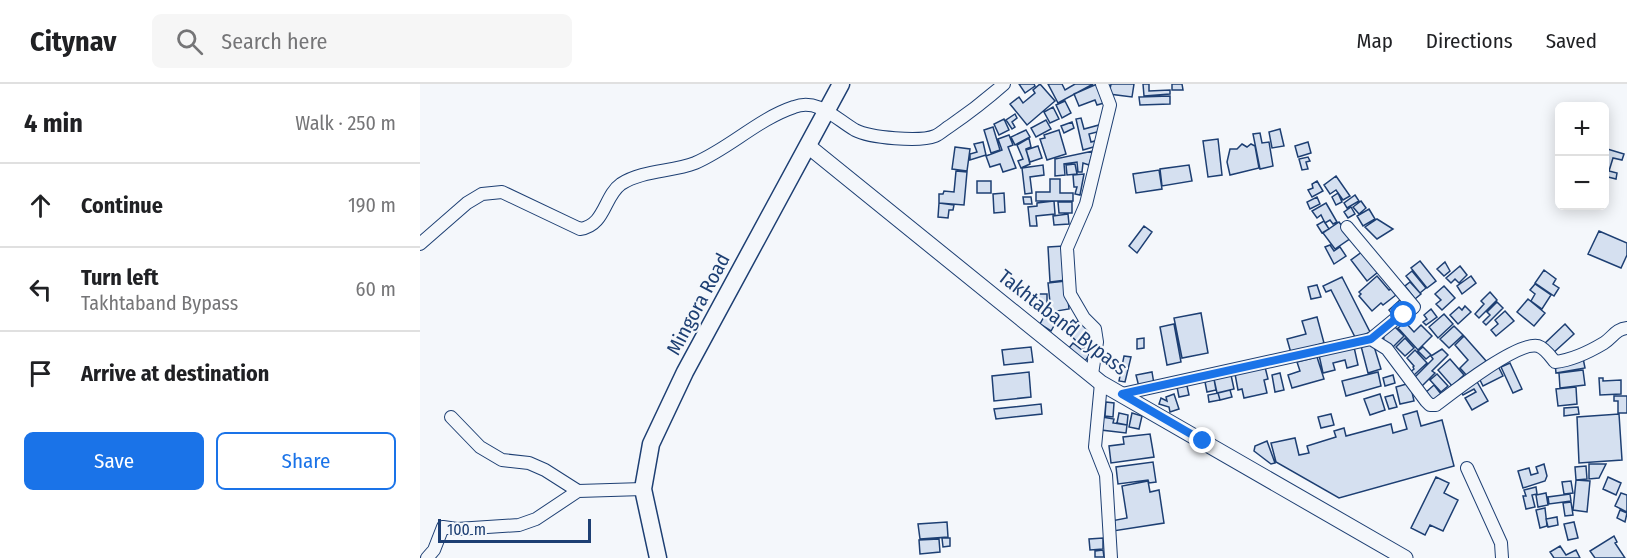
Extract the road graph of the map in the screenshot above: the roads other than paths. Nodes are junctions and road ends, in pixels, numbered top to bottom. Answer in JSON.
{"nodes":[{"id":1,"x":841,"y":84,"type":"edge"},
{"id":2,"x":1004,"y":84,"type":"edge"},
{"id":3,"x":1102,"y":84,"type":"edge"},
{"id":4,"x":826,"y":110,"type":"junction"},
{"id":5,"x":808,"y":146,"type":"junction"},
{"id":6,"x":1347,"y":227,"type":"dead end"},
{"id":7,"x":422,"y":238,"type":"edge"},
{"id":8,"x":1627,"y":328,"type":"edge"},
{"id":9,"x":1371,"y":339,"type":"junction"},
{"id":10,"x":1097,"y":379,"type":"junction"},
{"id":11,"x":1122,"y":394,"type":"junction"},
{"id":12,"x":451,"y":417,"type":"dead end"},
{"id":13,"x":1467,"y":468,"type":"dead end"},
{"id":14,"x":643,"y":489,"type":"junction"},
{"id":15,"x":578,"y":491,"type":"junction"},
{"id":16,"x":427,"y":558,"type":"edge"},
{"id":17,"x":658,"y":558,"type":"edge"},
{"id":18,"x":1111,"y":558,"type":"edge"},
{"id":19,"x":1405,"y":558,"type":"edge"},
{"id":20,"x":1502,"y":558,"type":"edge"}],
"edges":[{"from":1,"to":4,"type":"highway","name":"Mingora Road"},
{"from":2,"to":4,"type":"street"},
{"from":3,"to":10,"type":"street"},
{"from":4,"to":5,"type":"highway","name":"Mingora Road"},
{"from":4,"to":7,"type":"street"},
{"from":5,"to":10,"type":"main road","name":"Takhtaband Bypass"},
{"from":5,"to":14,"type":"highway","name":"Mingora Road"},
{"from":6,"to":9,"type":"street"},
{"from":8,"to":9,"type":"street"},
{"from":9,"to":11,"type":"street"},
{"from":10,"to":11,"type":"main road","name":"Takhtaband Bypass"},
{"from":10,"to":18,"type":"street"},
{"from":11,"to":19,"type":"main road","name":"Takhtaband Bypass"},
{"from":12,"to":15,"type":"street"},
{"from":13,"to":20,"type":"street"},
{"from":14,"to":15,"type":"street"},
{"from":14,"to":17,"type":"highway","name":"Mingora Road"},
{"from":15,"to":16,"type":"street"}]}
